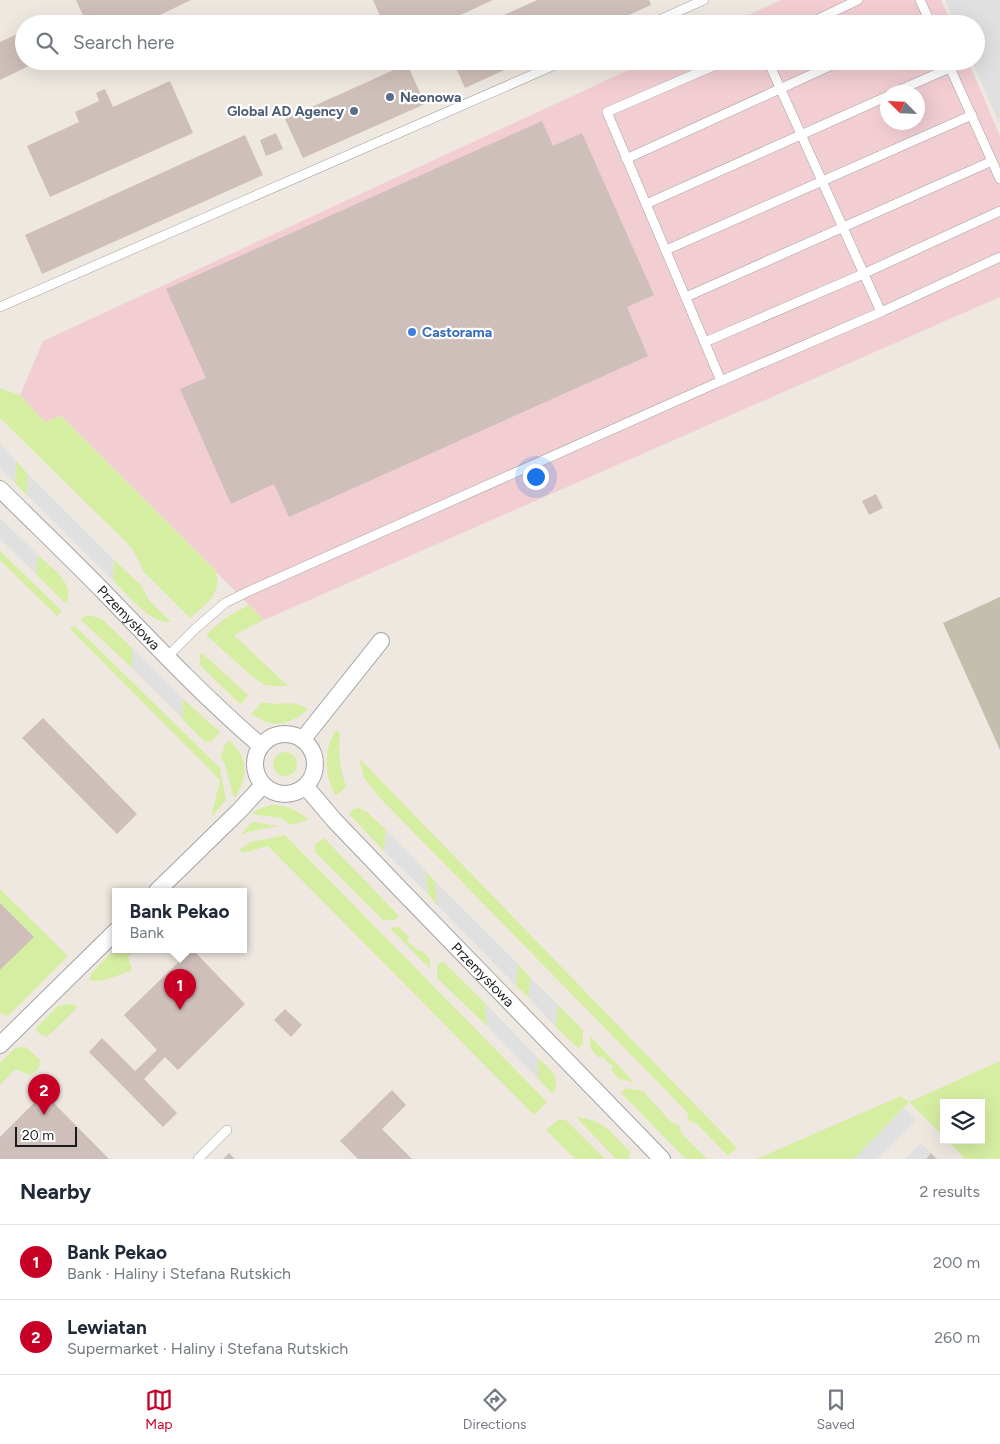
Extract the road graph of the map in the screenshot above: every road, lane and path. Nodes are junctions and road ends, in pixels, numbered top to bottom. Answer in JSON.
{"nodes":[{"id":1,"x":704,"y":0,"type":"edge"},
{"id":2,"x":858,"y":0,"type":"edge"},
{"id":3,"x":920,"y":0,"type":"edge"},
{"id":4,"x":670,"y":15,"type":"edge"},
{"id":5,"x":827,"y":15,"type":"edge"},
{"id":6,"x":925,"y":15,"type":"edge"},
{"id":7,"x":543,"y":70,"type":"edge"},
{"id":8,"x":704,"y":70,"type":"edge"},
{"id":9,"x":772,"y":70,"type":"edge"},
{"id":10,"x":821,"y":70,"type":"edge"},
{"id":11,"x":937,"y":70,"type":"edge"},
{"id":12,"x":951,"y":70,"type":"edge"},
{"id":13,"x":908,"y":85,"type":"edge"},
{"id":14,"x":781,"y":89,"type":"junction"},
{"id":15,"x":880,"y":100,"type":"edge"},
{"id":16,"x":972,"y":116,"type":"junction"},
{"id":17,"x":801,"y":135,"type":"junction"},
{"id":18,"x":626,"y":159,"type":"junction"},
{"id":19,"x":992,"y":161,"type":"junction"},
{"id":20,"x":1000,"y":179,"type":"edge"},
{"id":21,"x":822,"y":182,"type":"junction"},
{"id":22,"x":646,"y":204,"type":"junction"},
{"id":23,"x":1000,"y":211,"type":"edge"},
{"id":24,"x":842,"y":227,"type":"junction"},
{"id":25,"x":666,"y":250,"type":"junction"},
{"id":26,"x":1000,"y":257,"type":"edge"},
{"id":27,"x":863,"y":274,"type":"junction"},
{"id":28,"x":686,"y":297,"type":"junction"},
{"id":29,"x":0,"y":307,"type":"edge"},
{"id":30,"x":881,"y":312,"type":"junction"},
{"id":31,"x":705,"y":342,"type":"junction"},
{"id":32,"x":721,"y":381,"type":"junction"},
{"id":33,"x":0,"y":489,"type":"edge"},
{"id":34,"x":381,"y":641,"type":"dead end"},
{"id":35,"x":167,"y":657,"type":"junction"},
{"id":36,"x":303,"y":739,"type":"junction"},
{"id":37,"x":261,"y":746,"type":"junction"},
{"id":38,"x":264,"y":786,"type":"junction"},
{"id":39,"x":306,"y":787,"type":"junction"},
{"id":40,"x":160,"y":888,"type":"edge"},
{"id":41,"x":112,"y":935,"type":"edge"},
{"id":42,"x":0,"y":1045,"type":"edge"},
{"id":43,"x":227,"y":1130,"type":"dead end"},
{"id":44,"x":198,"y":1159,"type":"edge"},
{"id":45,"x":662,"y":1159,"type":"edge"}],
"edges":[{"from":1,"to":4,"type":"lane"},
{"from":2,"to":5,"type":"lane"},
{"from":3,"to":6,"type":"lane"},
{"from":7,"to":29,"type":"lane"},
{"from":8,"to":18,"type":"lane"},
{"from":9,"to":14,"type":"lane"},
{"from":10,"to":14,"type":"lane"},
{"from":11,"to":13,"type":"lane"},
{"from":12,"to":16,"type":"lane"},
{"from":14,"to":17,"type":"lane"},
{"from":14,"to":18,"type":"lane"},
{"from":15,"to":17,"type":"lane"},
{"from":16,"to":19,"type":"lane"},
{"from":16,"to":21,"type":"lane"},
{"from":17,"to":21,"type":"lane"},
{"from":17,"to":22,"type":"lane"},
{"from":18,"to":22,"type":"lane"},
{"from":19,"to":20,"type":"lane"},
{"from":19,"to":24,"type":"lane"},
{"from":21,"to":24,"type":"lane"},
{"from":21,"to":25,"type":"lane"},
{"from":22,"to":25,"type":"lane"},
{"from":23,"to":27,"type":"lane"},
{"from":24,"to":27,"type":"lane"},
{"from":24,"to":28,"type":"lane"},
{"from":25,"to":28,"type":"lane"},
{"from":26,"to":30,"type":"lane"},
{"from":27,"to":30,"type":"lane"},
{"from":27,"to":31,"type":"lane"},
{"from":28,"to":31,"type":"lane"},
{"from":30,"to":32,"type":"lane"},
{"from":31,"to":32,"type":"lane"},
{"from":32,"to":35,"type":"lane"},
{"from":33,"to":35,"type":"street","name":"Przemysłowa"},
{"from":34,"to":36,"type":"street"},
{"from":35,"to":37,"type":"street","name":"Przemysłowa"},
{"from":36,"to":37,"type":"street"},
{"from":36,"to":39,"type":"street"},
{"from":37,"to":38,"type":"street"},
{"from":38,"to":39,"type":"street"},
{"from":38,"to":40,"type":"street"},
{"from":39,"to":45,"type":"street","name":"Przemysłowa"},
{"from":41,"to":42,"type":"street"},
{"from":43,"to":44,"type":"lane"}]}
